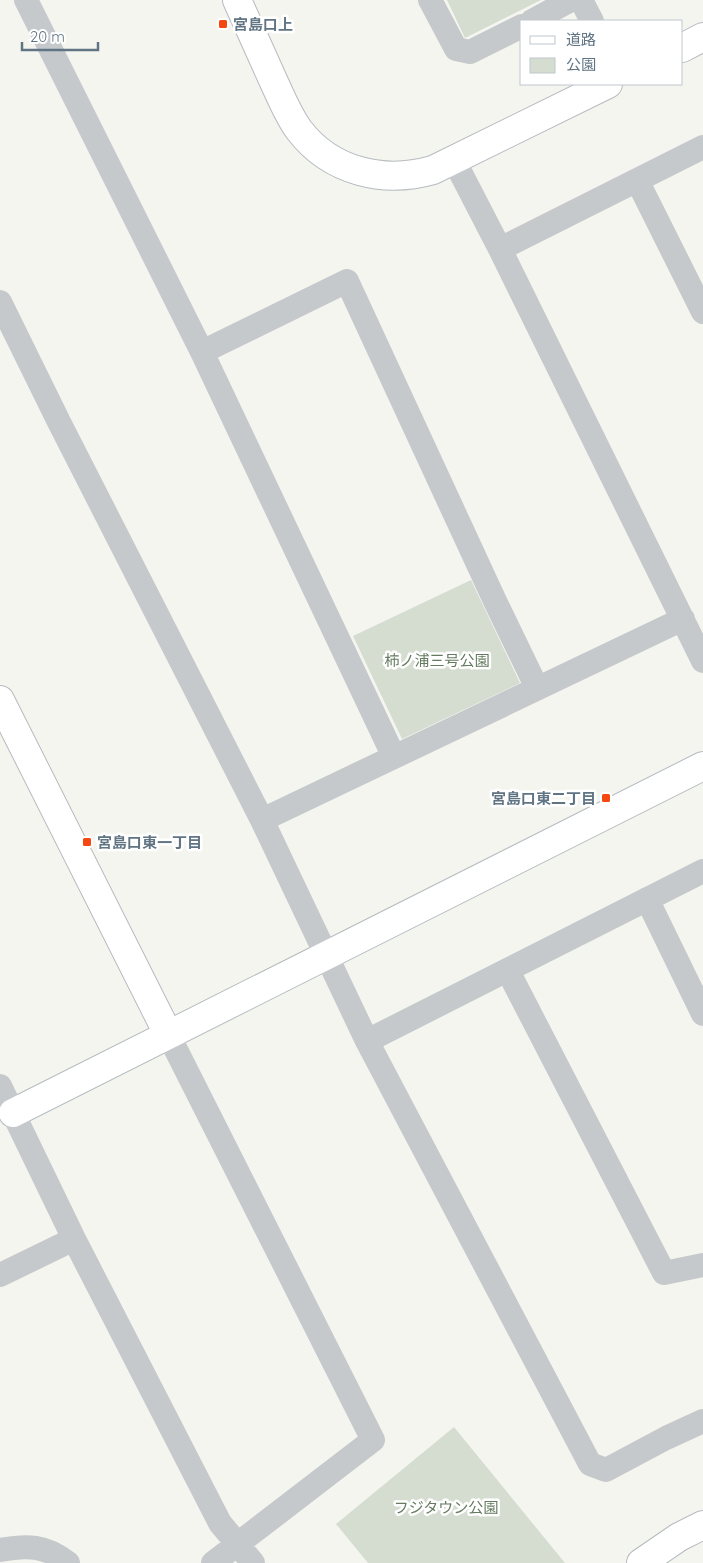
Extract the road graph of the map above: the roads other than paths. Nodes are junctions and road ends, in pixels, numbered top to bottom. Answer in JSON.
{"nodes":[{"id":1,"x":26,"y":0,"type":"edge"},
{"id":2,"x":237,"y":0,"type":"edge"},
{"id":3,"x":430,"y":0,"type":"edge"},
{"id":4,"x":571,"y":0,"type":"edge"},
{"id":5,"x":581,"y":0,"type":"edge"},
{"id":6,"x":543,"y":11,"type":"edge"},
{"id":7,"x":591,"y":20,"type":"edge"},
{"id":8,"x":520,"y":27,"type":"edge"},
{"id":9,"x":703,"y":38,"type":"edge"},
{"id":10,"x":683,"y":48,"type":"edge"},
{"id":11,"x":606,"y":85,"type":"edge"},
{"id":12,"x":703,"y":147,"type":"edge"},
{"id":13,"x":454,"y":160,"type":"junction"},
{"id":14,"x":637,"y":180,"type":"junction"},
{"id":15,"x":500,"y":248,"type":"junction"},
{"id":16,"x":0,"y":302,"type":"edge"},
{"id":17,"x":703,"y":312,"type":"edge"},
{"id":18,"x":202,"y":352,"type":"junction"},
{"id":19,"x":683,"y":619,"type":"junction"},
{"id":20,"x":703,"y":661,"type":"edge"},
{"id":21,"x":537,"y":688,"type":"junction"},
{"id":22,"x":0,"y":700,"type":"edge"},
{"id":23,"x":394,"y":757,"type":"junction"},
{"id":24,"x":703,"y":766,"type":"edge"},
{"id":25,"x":262,"y":820,"type":"junction"},
{"id":26,"x":703,"y":871,"type":"edge"},
{"id":27,"x":647,"y":899,"type":"junction"},
{"id":28,"x":326,"y":955,"type":"junction"},
{"id":29,"x":508,"y":971,"type":"junction"},
{"id":30,"x":703,"y":1014,"type":"edge"},
{"id":31,"x":168,"y":1034,"type":"junction"},
{"id":32,"x":367,"y":1041,"type":"junction"},
{"id":33,"x":0,"y":1086,"type":"edge"},
{"id":34,"x":13,"y":1113,"type":"junction"},
{"id":35,"x":74,"y":1239,"type":"junction"},
{"id":36,"x":703,"y":1266,"type":"edge"},
{"id":37,"x":0,"y":1275,"type":"edge"},
{"id":38,"x":703,"y":1421,"type":"edge"},
{"id":39,"x":703,"y":1525,"type":"edge"},
{"id":40,"x":238,"y":1544,"type":"junction"},
{"id":41,"x":0,"y":1550,"type":"edge"},
{"id":42,"x":68,"y":1563,"type":"edge"},
{"id":43,"x":213,"y":1563,"type":"edge"},
{"id":44,"x":254,"y":1563,"type":"edge"},
{"id":45,"x":640,"y":1563,"type":"edge"}],
"edges":[{"from":1,"to":18,"type":"street"},
{"from":2,"to":13,"type":"street"},
{"from":3,"to":8,"type":"street"},
{"from":4,"to":6,"type":"street"},
{"from":5,"to":7,"type":"street"},
{"from":9,"to":10,"type":"street"},
{"from":11,"to":13,"type":"street"},
{"from":12,"to":14,"type":"street"},
{"from":13,"to":15,"type":"street"},
{"from":14,"to":15,"type":"street"},
{"from":14,"to":17,"type":"street"},
{"from":15,"to":19,"type":"street"},
{"from":16,"to":25,"type":"street"},
{"from":18,"to":21,"type":"street"},
{"from":18,"to":23,"type":"street"},
{"from":19,"to":20,"type":"street"},
{"from":19,"to":21,"type":"street"},
{"from":21,"to":23,"type":"street"},
{"from":22,"to":31,"type":"street"},
{"from":23,"to":25,"type":"street"},
{"from":24,"to":28,"type":"street"},
{"from":25,"to":28,"type":"street"},
{"from":26,"to":27,"type":"street"},
{"from":27,"to":29,"type":"street"},
{"from":27,"to":30,"type":"street"},
{"from":28,"to":31,"type":"street"},
{"from":28,"to":32,"type":"street"},
{"from":29,"to":32,"type":"street"},
{"from":29,"to":36,"type":"street"},
{"from":31,"to":34,"type":"street"},
{"from":31,"to":40,"type":"street"},
{"from":32,"to":38,"type":"street"},
{"from":33,"to":34,"type":"street"},
{"from":34,"to":35,"type":"street"},
{"from":35,"to":37,"type":"street"},
{"from":35,"to":40,"type":"street"},
{"from":39,"to":45,"type":"street"},
{"from":40,"to":43,"type":"street"},
{"from":40,"to":44,"type":"street"},
{"from":41,"to":42,"type":"street"}]}
